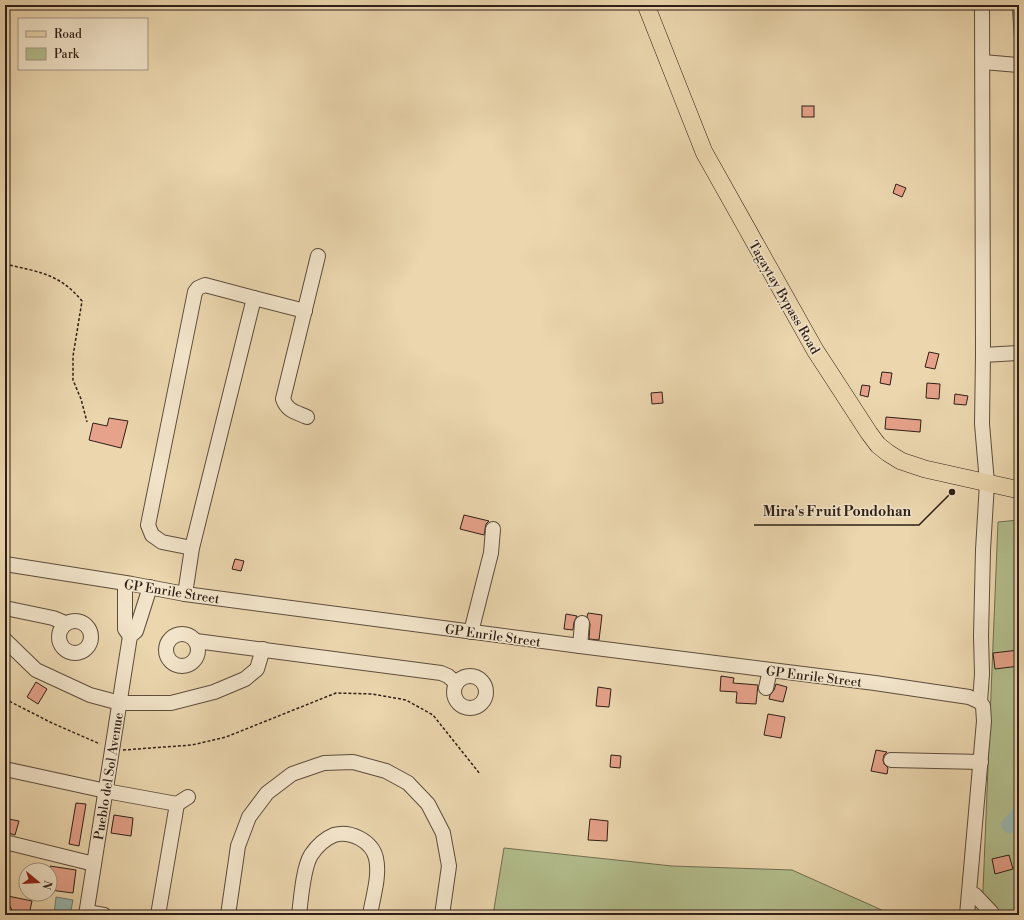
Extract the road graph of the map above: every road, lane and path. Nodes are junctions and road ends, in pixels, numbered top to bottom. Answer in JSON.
{"nodes":[{"id":1,"x":646,"y":5,"type":"edge"},
{"id":2,"x":982,"y":5,"type":"edge"},
{"id":3,"x":983,"y":62,"type":"junction"},
{"id":4,"x":1019,"y":66,"type":"edge"},
{"id":5,"x":318,"y":256,"type":"dead end"},
{"id":6,"x":5,"y":264,"type":"edge"},
{"id":7,"x":254,"y":298,"type":"junction"},
{"id":8,"x":305,"y":311,"type":"junction"},
{"id":9,"x":1019,"y":353,"type":"edge"},
{"id":10,"x":983,"y":355,"type":"junction"},
{"id":11,"x":307,"y":418,"type":"dead end"},
{"id":12,"x":87,"y":422,"type":"dead end"},
{"id":13,"x":987,"y":483,"type":"junction"},
{"id":14,"x":1019,"y":490,"type":"edge"},
{"id":15,"x":493,"y":529,"type":"dead end"},
{"id":16,"x":192,"y":548,"type":"junction"},
{"id":17,"x":5,"y":564,"type":"edge"},
{"id":18,"x":125,"y":583,"type":"junction"},
{"id":19,"x":150,"y":588,"type":"junction"},
{"id":20,"x":185,"y":594,"type":"junction"},
{"id":21,"x":5,"y":608,"type":"edge"},
{"id":22,"x":65,"y":623,"type":"dead end"},
{"id":23,"x":582,"y":623,"type":"dead end"},
{"id":24,"x":471,"y":632,"type":"junction"},
{"id":25,"x":130,"y":636,"type":"junction"},
{"id":26,"x":5,"y":640,"type":"edge"},
{"id":27,"x":196,"y":641,"type":"dead end"},
{"id":28,"x":580,"y":646,"type":"junction"},
{"id":29,"x":263,"y":650,"type":"junction"},
{"id":30,"x":770,"y":670,"type":"junction"},
{"id":31,"x":456,"y":683,"type":"dead end"},
{"id":32,"x":766,"y":688,"type":"dead end"},
{"id":33,"x":5,"y":699,"type":"edge"},
{"id":34,"x":980,"y":702,"type":"junction"},
{"id":35,"x":120,"y":703,"type":"junction"},
{"id":36,"x":112,"y":750,"type":"junction"},
{"id":37,"x":891,"y":760,"type":"dead end"},
{"id":38,"x":981,"y":762,"type":"junction"},
{"id":39,"x":5,"y":769,"type":"edge"},
{"id":40,"x":480,"y":774,"type":"dead end"},
{"id":41,"x":106,"y":791,"type":"junction"},
{"id":42,"x":5,"y":842,"type":"edge"},
{"id":43,"x":94,"y":864,"type":"junction"},
{"id":44,"x":969,"y":893,"type":"junction"},
{"id":45,"x":86,"y":913,"type":"edge"},
{"id":46,"x":104,"y":915,"type":"edge"},
{"id":47,"x":158,"y":915,"type":"edge"},
{"id":48,"x":228,"y":915,"type":"edge"},
{"id":49,"x":299,"y":915,"type":"edge"},
{"id":50,"x":370,"y":915,"type":"edge"},
{"id":51,"x":442,"y":915,"type":"edge"},
{"id":52,"x":967,"y":915,"type":"edge"},
{"id":53,"x":993,"y":915,"type":"edge"}],
"edges":[{"from":1,"to":13,"type":"main road","name":"Tagaytay Bypass Road"},
{"from":2,"to":3,"type":"street"},
{"from":3,"to":4,"type":"street"},
{"from":3,"to":10,"type":"street"},
{"from":5,"to":8,"type":"street"},
{"from":6,"to":12,"type":"path"},
{"from":7,"to":8,"type":"street"},
{"from":7,"to":16,"type":"street"},
{"from":7,"to":16,"type":"street"},
{"from":8,"to":11,"type":"street"},
{"from":9,"to":10,"type":"street"},
{"from":10,"to":13,"type":"street"},
{"from":13,"to":14,"type":"main road","name":"Tagaytay Bypass Road"},
{"from":13,"to":34,"type":"street"},
{"from":15,"to":24,"type":"street"},
{"from":16,"to":20,"type":"street"},
{"from":17,"to":18,"type":"street","name":"GP Enrile Street"},
{"from":18,"to":19,"type":"street","name":"GP Enrile Street"},
{"from":18,"to":25,"type":"street","name":"Pueblo del Sol Avenue"},
{"from":19,"to":20,"type":"street","name":"GP Enrile Street"},
{"from":19,"to":25,"type":"street","name":"Pueblo del Sol Avenue"},
{"from":20,"to":24,"type":"street","name":"GP Enrile Street"},
{"from":21,"to":22,"type":"street"},
{"from":23,"to":28,"type":"street"},
{"from":24,"to":28,"type":"street","name":"GP Enrile Street"},
{"from":25,"to":35,"type":"street","name":"Pueblo del Sol Avenue"},
{"from":26,"to":35,"type":"street"},
{"from":27,"to":29,"type":"street"},
{"from":28,"to":30,"type":"street","name":"GP Enrile Street"},
{"from":29,"to":31,"type":"street"},
{"from":29,"to":35,"type":"street"},
{"from":30,"to":32,"type":"street"},
{"from":30,"to":34,"type":"street","name":"GP Enrile Street"},
{"from":33,"to":36,"type":"path"},
{"from":34,"to":38,"type":"street"},
{"from":35,"to":36,"type":"street","name":"Pueblo del Sol Avenue"},
{"from":36,"to":40,"type":"path"},
{"from":36,"to":41,"type":"street","name":"Pueblo del Sol Avenue"},
{"from":37,"to":38,"type":"street"},
{"from":38,"to":44,"type":"street"},
{"from":39,"to":41,"type":"street"},
{"from":41,"to":43,"type":"street","name":"Pueblo del Sol Avenue"},
{"from":41,"to":47,"type":"street"},
{"from":42,"to":43,"type":"street"},
{"from":43,"to":45,"type":"street","name":"Pueblo del Sol Avenue"},
{"from":44,"to":52,"type":"street"},
{"from":44,"to":53,"type":"street"},
{"from":45,"to":46,"type":"street"},
{"from":48,"to":51,"type":"street"},
{"from":49,"to":50,"type":"street"}]}
